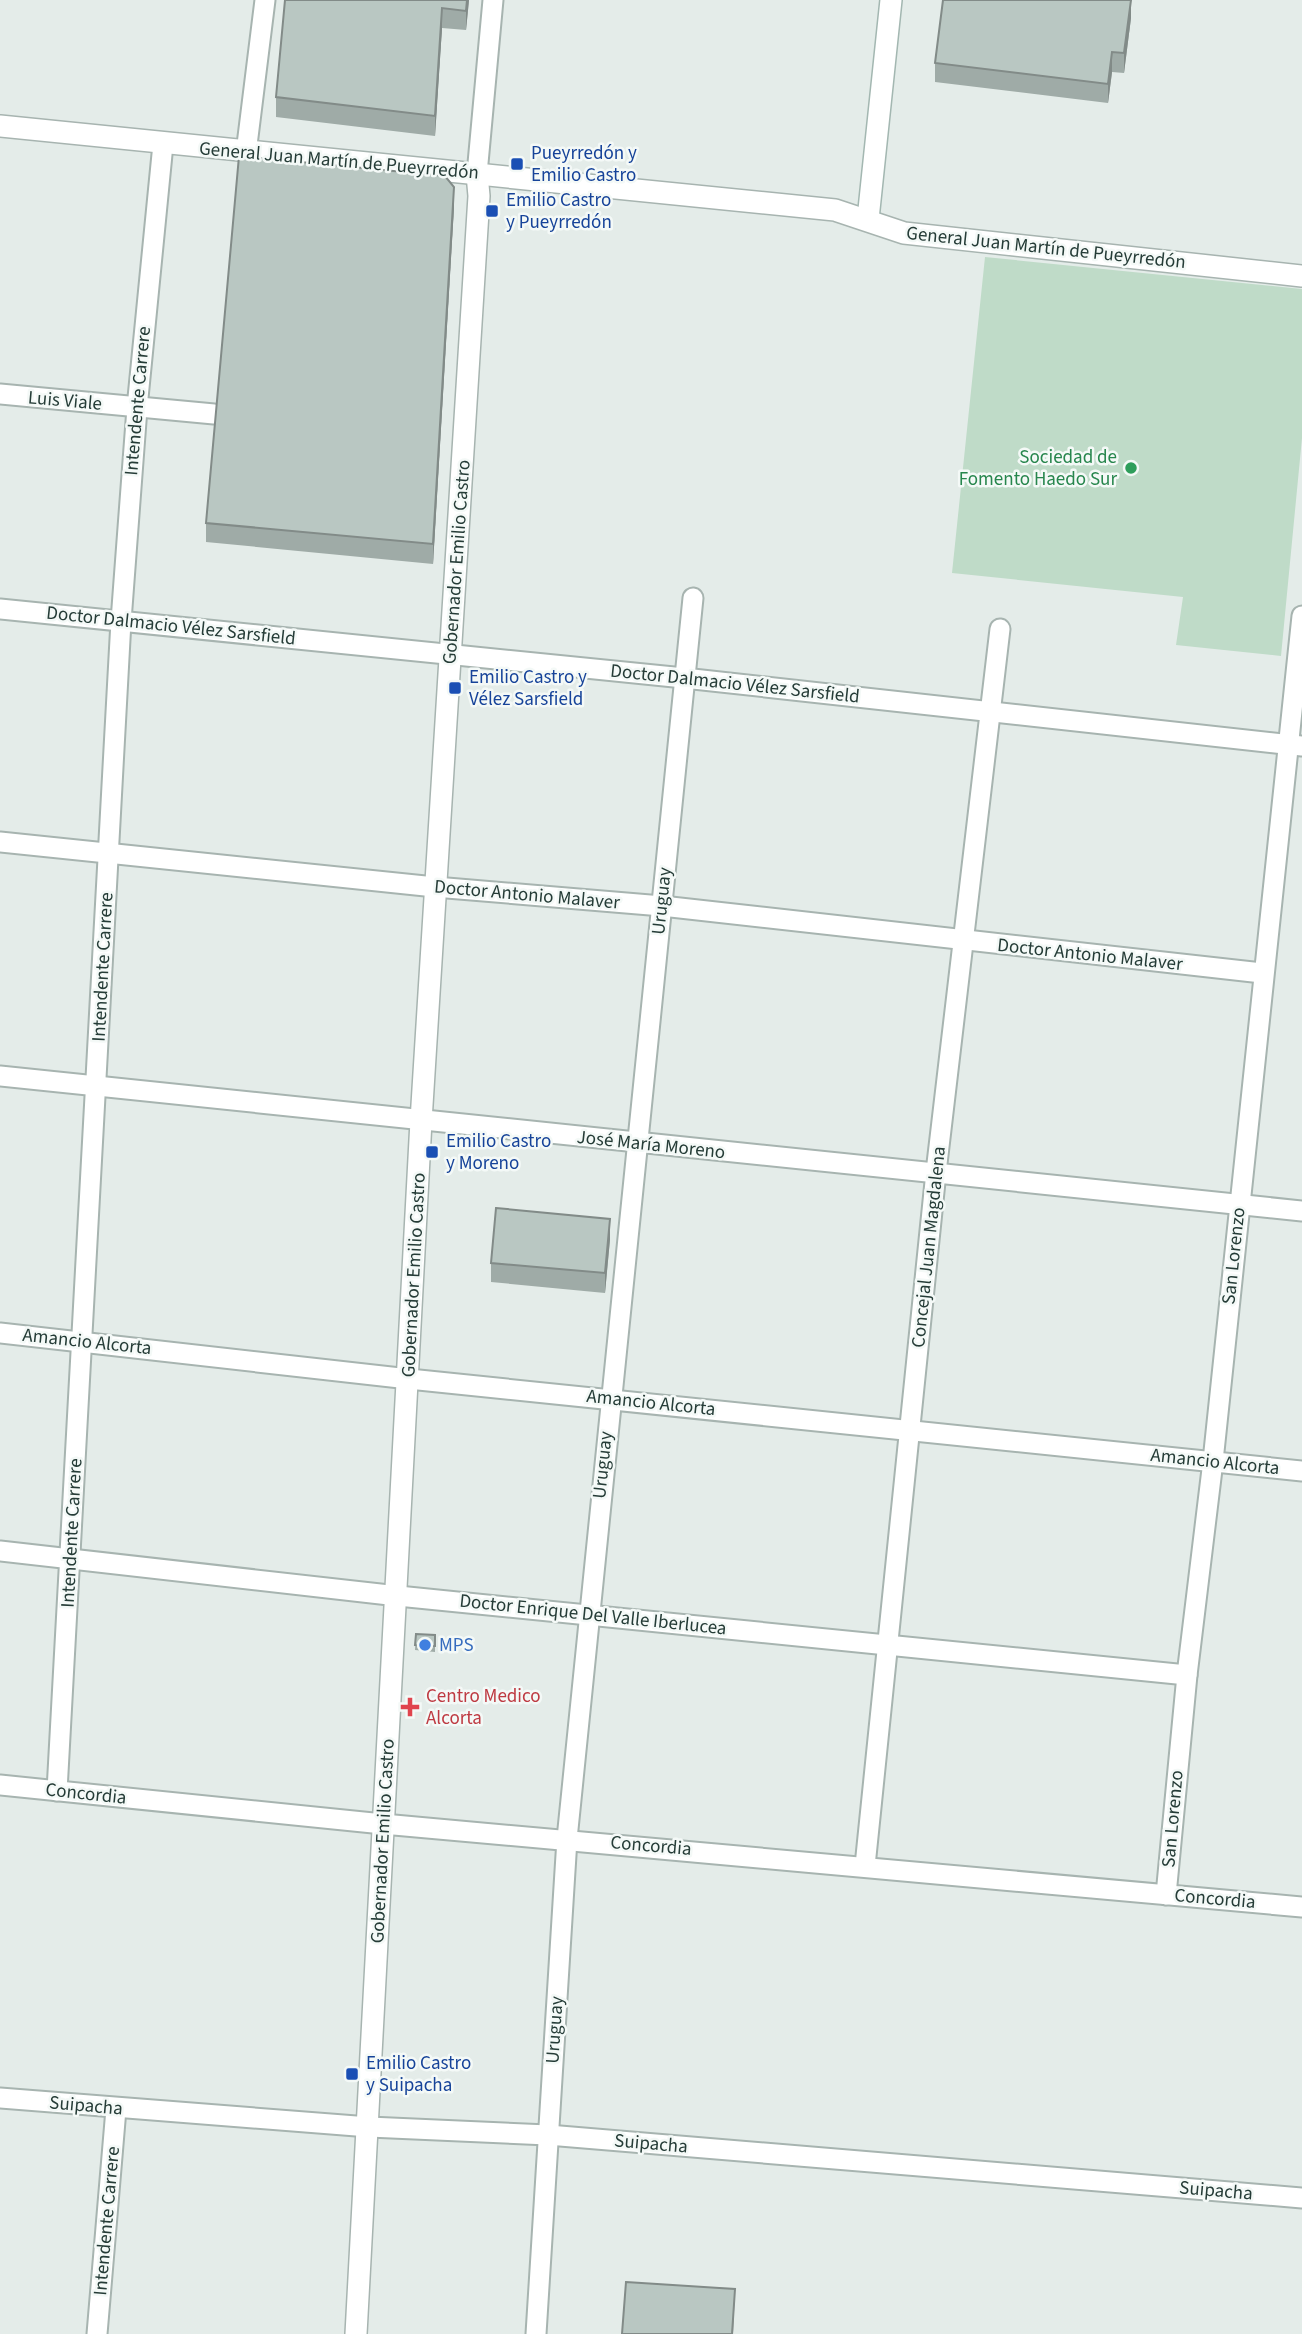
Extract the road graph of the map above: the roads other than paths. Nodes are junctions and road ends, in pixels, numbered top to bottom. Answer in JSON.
{"nodes":[{"id":1,"x":265,"y":0,"type":"edge"},
{"id":2,"x":493,"y":0,"type":"edge"},
{"id":3,"x":891,"y":0,"type":"edge"},
{"id":4,"x":0,"y":125,"type":"edge"},
{"id":5,"x":163,"y":144,"type":"junction"},
{"id":6,"x":246,"y":153,"type":"junction"},
{"id":7,"x":477,"y":174,"type":"junction"},
{"id":8,"x":869,"y":219,"type":"junction"},
{"id":9,"x":1302,"y":272,"type":"edge"},
{"id":10,"x":0,"y":394,"type":"edge"},
{"id":11,"x":137,"y":408,"type":"junction"},
{"id":12,"x":214,"y":414,"type":"edge"},
{"id":13,"x":692,"y":598,"type":"dead end"},
{"id":14,"x":0,"y":609,"type":"edge"},
{"id":15,"x":1302,"y":616,"type":"edge"},
{"id":16,"x":121,"y":621,"type":"junction"},
{"id":17,"x":1000,"y":629,"type":"dead end"},
{"id":18,"x":451,"y":654,"type":"junction"},
{"id":19,"x":684,"y":678,"type":"junction"},
{"id":20,"x":989,"y":711,"type":"junction"},
{"id":21,"x":1296,"y":745,"type":"edge"},
{"id":22,"x":0,"y":842,"type":"edge"},
{"id":23,"x":109,"y":854,"type":"junction"},
{"id":24,"x":435,"y":887,"type":"junction"},
{"id":25,"x":662,"y":906,"type":"junction"},
{"id":26,"x":963,"y":940,"type":"junction"},
{"id":27,"x":1262,"y":973,"type":"junction"},
{"id":28,"x":0,"y":1076,"type":"edge"},
{"id":29,"x":97,"y":1087,"type":"junction"},
{"id":30,"x":421,"y":1121,"type":"junction"},
{"id":31,"x":636,"y":1143,"type":"junction"},
{"id":32,"x":936,"y":1172,"type":"junction"},
{"id":33,"x":1240,"y":1203,"type":"junction"},
{"id":34,"x":1302,"y":1211,"type":"edge"},
{"id":35,"x":0,"y":1333,"type":"edge"},
{"id":36,"x":82,"y":1341,"type":"junction"},
{"id":37,"x":409,"y":1379,"type":"junction"},
{"id":38,"x":610,"y":1398,"type":"junction"},
{"id":39,"x":910,"y":1431,"type":"junction"},
{"id":40,"x":1213,"y":1461,"type":"junction"},
{"id":41,"x":1302,"y":1471,"type":"edge"},
{"id":42,"x":0,"y":1551,"type":"edge"},
{"id":43,"x":71,"y":1559,"type":"junction"},
{"id":44,"x":398,"y":1596,"type":"junction"},
{"id":45,"x":588,"y":1614,"type":"junction"},
{"id":46,"x":889,"y":1644,"type":"junction"},
{"id":47,"x":1187,"y":1675,"type":"junction"},
{"id":48,"x":0,"y":1785,"type":"edge"},
{"id":49,"x":57,"y":1791,"type":"junction"},
{"id":50,"x":383,"y":1824,"type":"junction"},
{"id":51,"x":567,"y":1839,"type":"junction"},
{"id":52,"x":865,"y":1866,"type":"junction"},
{"id":53,"x":1166,"y":1895,"type":"junction"},
{"id":54,"x":1302,"y":1907,"type":"edge"},
{"id":55,"x":0,"y":2098,"type":"edge"},
{"id":56,"x":116,"y":2109,"type":"junction"},
{"id":57,"x":369,"y":2127,"type":"junction"},
{"id":58,"x":548,"y":2136,"type":"junction"},
{"id":59,"x":1302,"y":2198,"type":"edge"},
{"id":60,"x":97,"y":2334,"type":"edge"},
{"id":61,"x":356,"y":2334,"type":"edge"},
{"id":62,"x":536,"y":2334,"type":"edge"}],
"edges":[{"from":1,"to":6,"type":"street"},
{"from":2,"to":7,"type":"street"},
{"from":3,"to":8,"type":"street"},
{"from":4,"to":5,"type":"street","name":"General Juan Martín de Pueyrredón"},
{"from":5,"to":6,"type":"street","name":"General Juan Martín de Pueyrredón"},
{"from":5,"to":11,"type":"street","name":"Intendente Carrere"},
{"from":6,"to":7,"type":"street","name":"General Juan Martín de Pueyrredón"},
{"from":7,"to":8,"type":"street","name":"General Juan Martín de Pueyrredón"},
{"from":7,"to":18,"type":"street","name":"Gobernador Emilio Castro"},
{"from":8,"to":9,"type":"street","name":"General Juan Martín de Pueyrredón"},
{"from":10,"to":11,"type":"street","name":"Luis Viale"},
{"from":11,"to":12,"type":"street","name":"Luis Viale"},
{"from":11,"to":16,"type":"street","name":"Intendente Carrere"},
{"from":13,"to":19,"type":"street","name":"Uruguay"},
{"from":14,"to":16,"type":"street","name":"Doctor Dalmacio Vélez Sarsfield"},
{"from":15,"to":21,"type":"street","name":"San Lorenzo"},
{"from":16,"to":18,"type":"street","name":"Doctor Dalmacio Vélez Sarsfield"},
{"from":16,"to":23,"type":"street","name":"Intendente Carrere"},
{"from":17,"to":20,"type":"street","name":"Concejal Juan Magdalena"},
{"from":18,"to":19,"type":"street","name":"Doctor Dalmacio Vélez Sarsfield"},
{"from":18,"to":24,"type":"street","name":"Gobernador Emilio Castro"},
{"from":19,"to":20,"type":"street","name":"Doctor Dalmacio Vélez Sarsfield"},
{"from":19,"to":25,"type":"street","name":"Uruguay"},
{"from":20,"to":21,"type":"street","name":"Doctor Dalmacio Vélez Sarsfield"},
{"from":20,"to":26,"type":"street","name":"Concejal Juan Magdalena"},
{"from":21,"to":27,"type":"street","name":"San Lorenzo"},
{"from":22,"to":23,"type":"street","name":"Doctor Antonio Malaver"},
{"from":23,"to":24,"type":"street","name":"Doctor Antonio Malaver"},
{"from":23,"to":29,"type":"street","name":"Intendente Carrere"},
{"from":24,"to":25,"type":"street","name":"Doctor Antonio Malaver"},
{"from":24,"to":30,"type":"street","name":"Gobernador Emilio Castro"},
{"from":25,"to":26,"type":"street","name":"Doctor Antonio Malaver"},
{"from":25,"to":31,"type":"street","name":"Uruguay"},
{"from":26,"to":27,"type":"street","name":"Doctor Antonio Malaver"},
{"from":26,"to":32,"type":"street","name":"Concejal Juan Magdalena"},
{"from":27,"to":33,"type":"street","name":"San Lorenzo"},
{"from":28,"to":29,"type":"street","name":"José María Moreno"},
{"from":29,"to":30,"type":"street","name":"José María Moreno"},
{"from":29,"to":36,"type":"street","name":"Intendente Carrere"},
{"from":30,"to":31,"type":"street","name":"José María Moreno"},
{"from":30,"to":37,"type":"street","name":"Gobernador Emilio Castro"},
{"from":31,"to":32,"type":"street","name":"José María Moreno"},
{"from":31,"to":38,"type":"street","name":"Uruguay"},
{"from":32,"to":33,"type":"street","name":"José María Moreno"},
{"from":32,"to":39,"type":"street","name":"Concejal Juan Magdalena"},
{"from":33,"to":34,"type":"street","name":"José María Moreno"},
{"from":33,"to":40,"type":"street","name":"San Lorenzo"},
{"from":35,"to":36,"type":"street","name":"Amancio Alcorta"},
{"from":36,"to":37,"type":"street","name":"Amancio Alcorta"},
{"from":36,"to":43,"type":"street","name":"Intendente Carrere"},
{"from":37,"to":38,"type":"street","name":"Amancio Alcorta"},
{"from":37,"to":44,"type":"street","name":"Gobernador Emilio Castro"},
{"from":38,"to":39,"type":"street","name":"Amancio Alcorta"},
{"from":38,"to":45,"type":"street","name":"Uruguay"},
{"from":39,"to":40,"type":"street","name":"Amancio Alcorta"},
{"from":39,"to":46,"type":"street","name":"Concejal Juan Magdalena"},
{"from":40,"to":41,"type":"street","name":"Amancio Alcorta"},
{"from":40,"to":47,"type":"street","name":"San Lorenzo"},
{"from":42,"to":43,"type":"street","name":"Doctor Enrique Del Valle Iberlucea"},
{"from":43,"to":44,"type":"street","name":"Doctor Enrique Del Valle Iberlucea"},
{"from":43,"to":49,"type":"street","name":"Intendente Carrere"},
{"from":44,"to":45,"type":"street","name":"Doctor Enrique Del Valle Iberlucea"},
{"from":44,"to":50,"type":"street","name":"Gobernador Emilio Castro"},
{"from":45,"to":46,"type":"street","name":"Doctor Enrique Del Valle Iberlucea"},
{"from":45,"to":51,"type":"street","name":"Uruguay"},
{"from":46,"to":47,"type":"street","name":"Doctor Enrique Del Valle Iberlucea"},
{"from":46,"to":52,"type":"street","name":"Concejal Juan Magdalena"},
{"from":47,"to":53,"type":"street","name":"San Lorenzo"},
{"from":48,"to":49,"type":"street","name":"Concordia"},
{"from":49,"to":50,"type":"street","name":"Concordia"},
{"from":50,"to":51,"type":"street","name":"Concordia"},
{"from":50,"to":57,"type":"street","name":"Gobernador Emilio Castro"},
{"from":51,"to":52,"type":"street","name":"Concordia"},
{"from":51,"to":58,"type":"street","name":"Uruguay"},
{"from":52,"to":53,"type":"street","name":"Concordia"},
{"from":53,"to":54,"type":"street","name":"Concordia"},
{"from":55,"to":56,"type":"street","name":"Suipacha"},
{"from":56,"to":57,"type":"street","name":"Suipacha"},
{"from":56,"to":60,"type":"street","name":"Intendente Carrere"},
{"from":57,"to":58,"type":"street","name":"Suipacha"},
{"from":57,"to":61,"type":"street","name":"Gobernador Emilio Castro"},
{"from":58,"to":59,"type":"street","name":"Suipacha"},
{"from":58,"to":62,"type":"street","name":"Uruguay"}]}
